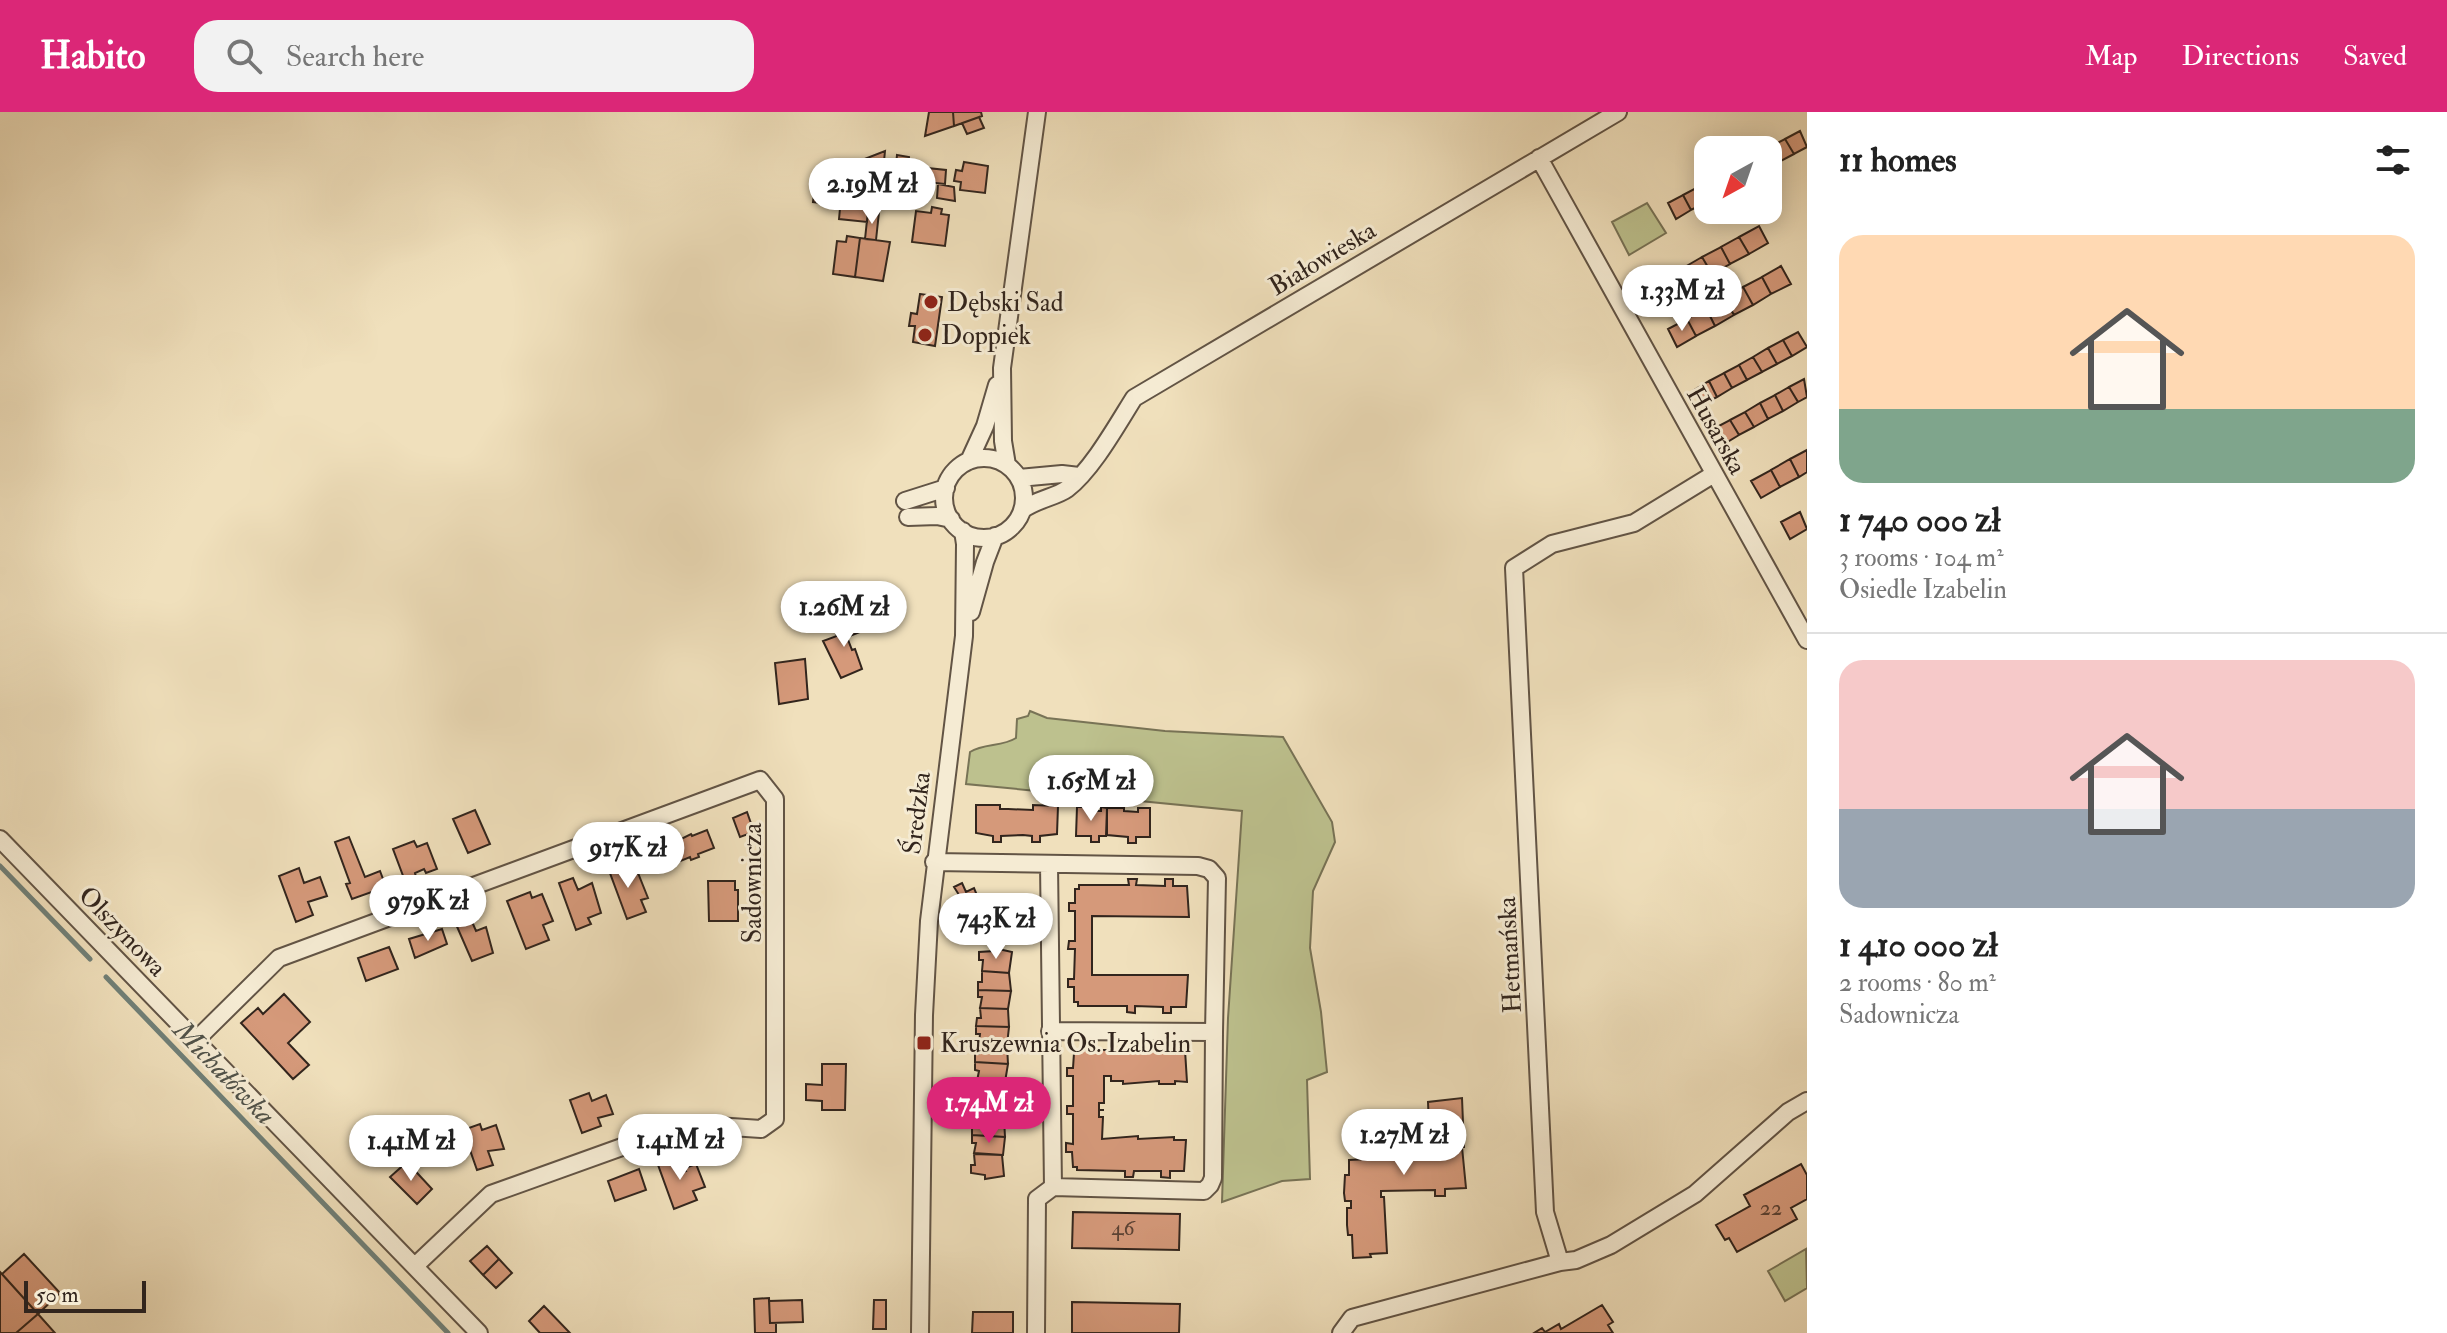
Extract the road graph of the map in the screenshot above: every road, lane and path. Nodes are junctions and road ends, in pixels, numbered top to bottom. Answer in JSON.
{"nodes":[{"id":1,"x":1037,"y":112,"type":"edge"},
{"id":2,"x":1618,"y":112,"type":"edge"},
{"id":3,"x":1539,"y":158,"type":"junction"},
{"id":4,"x":1002,"y":368,"type":"junction"},
{"id":5,"x":969,"y":461,"type":"junction"},
{"id":6,"x":1013,"y":472,"type":"junction"},
{"id":7,"x":1714,"y":474,"type":"junction"},
{"id":8,"x":1079,"y":476,"type":"junction"},
{"id":9,"x":946,"y":488,"type":"junction"},
{"id":10,"x":1022,"y":510,"type":"junction"},
{"id":11,"x":957,"y":525,"type":"junction"},
{"id":12,"x":995,"y":536,"type":"junction"},
{"id":13,"x":964,"y":636,"type":"junction"},
{"id":14,"x":1807,"y":640,"type":"edge"},
{"id":15,"x":0,"y":839,"type":"edge"},
{"id":16,"x":934,"y":862,"type":"junction"},
{"id":17,"x":1049,"y":864,"type":"junction"},
{"id":18,"x":1050,"y":1031,"type":"junction"},
{"id":19,"x":1214,"y":1032,"type":"junction"},
{"id":20,"x":196,"y":1040,"type":"junction"},
{"id":21,"x":1807,"y":1101,"type":"edge"},
{"id":22,"x":1053,"y":1187,"type":"junction"},
{"id":23,"x":1560,"y":1262,"type":"junction"},
{"id":24,"x":415,"y":1266,"type":"junction"},
{"id":25,"x":479,"y":1333,"type":"edge"},
{"id":26,"x":920,"y":1333,"type":"edge"},
{"id":27,"x":1036,"y":1333,"type":"edge"},
{"id":28,"x":1341,"y":1333,"type":"edge"}],
"edges":[{"from":1,"to":4,"type":"street"},
{"from":2,"to":3,"type":"street","name":"Białowieska"},
{"from":3,"to":7,"type":"street","name":"Husarska"},
{"from":3,"to":8,"type":"street","name":"Białowieska"},
{"from":4,"to":5,"type":"street"},
{"from":4,"to":6,"type":"street"},
{"from":5,"to":6,"type":"street"},
{"from":5,"to":9,"type":"street"},
{"from":6,"to":8,"type":"street"},
{"from":6,"to":10,"type":"street"},
{"from":7,"to":14,"type":"street","name":"Husarska"},
{"from":7,"to":23,"type":"street","name":"Hetmańska"},
{"from":8,"to":10,"type":"street","name":"Białowieska"},
{"from":9,"to":11,"type":"street"},
{"from":9,"to":11,"type":"street"},
{"from":10,"to":12,"type":"street"},
{"from":11,"to":12,"type":"street"},
{"from":11,"to":13,"type":"street","name":"Średzka"},
{"from":12,"to":13,"type":"street","name":"Średzka"},
{"from":13,"to":16,"type":"street","name":"Średzka"},
{"from":15,"to":20,"type":"street","name":"Olszynowa"},
{"from":16,"to":17,"type":"street"},
{"from":16,"to":26,"type":"street","name":"Średzka"},
{"from":17,"to":18,"type":"street"},
{"from":17,"to":19,"type":"street"},
{"from":18,"to":19,"type":"street"},
{"from":18,"to":22,"type":"street"},
{"from":19,"to":22,"type":"street"},
{"from":20,"to":24,"type":"street","name":"Olszynowa"},
{"from":20,"to":24,"type":"street","name":"Sadownicza"},
{"from":21,"to":23,"type":"street"},
{"from":22,"to":27,"type":"street"},
{"from":23,"to":28,"type":"street"},
{"from":24,"to":25,"type":"street","name":"Olszynowa"}]}
